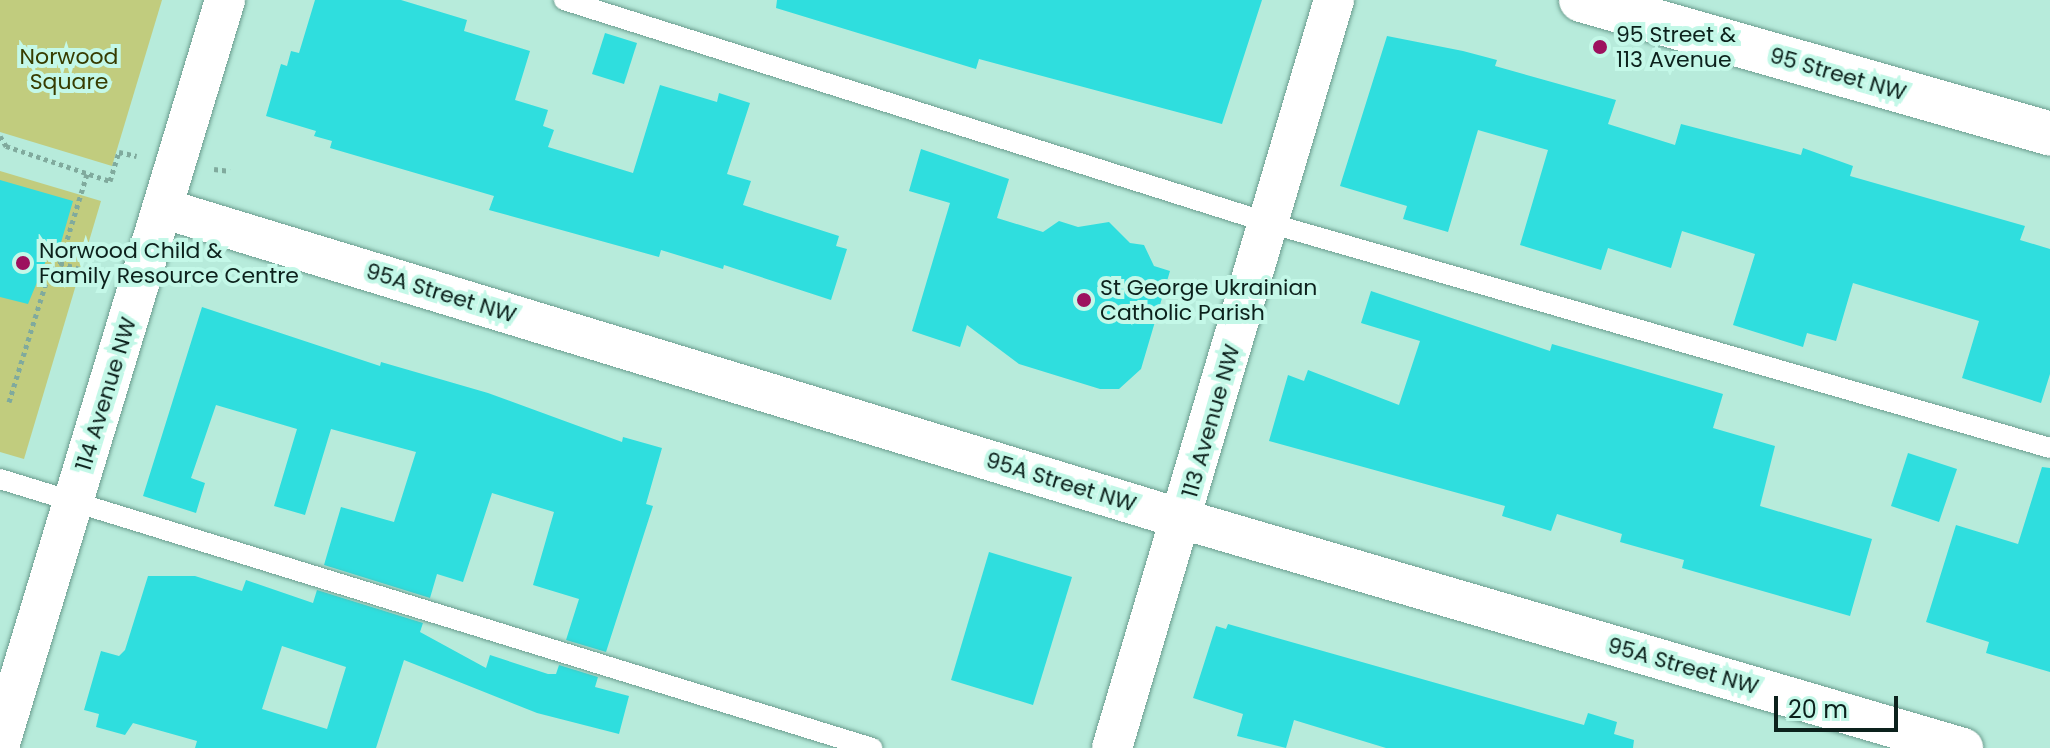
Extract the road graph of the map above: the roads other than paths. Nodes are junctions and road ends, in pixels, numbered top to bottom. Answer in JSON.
{"nodes":[{"id":1,"x":225,"y":0,"type":"edge"},
{"id":2,"x":564,"y":0,"type":"edge"},
{"id":3,"x":1334,"y":0,"type":"edge"},
{"id":4,"x":1581,"y":0,"type":"edge"},
{"id":5,"x":2050,"y":134,"type":"edge"},
{"id":6,"x":162,"y":208,"type":"junction"},
{"id":7,"x":1269,"y":223,"type":"junction"},
{"id":8,"x":2050,"y":448,"type":"edge"},
{"id":9,"x":0,"y":479,"type":"edge"},
{"id":10,"x":73,"y":501,"type":"junction"},
{"id":11,"x":1182,"y":519,"type":"junction"},
{"id":12,"x":0,"y":743,"type":"edge"},
{"id":13,"x":872,"y":748,"type":"edge"},
{"id":14,"x":1112,"y":748,"type":"edge"},
{"id":15,"x":1963,"y":748,"type":"edge"}],
"edges":[{"from":1,"to":6,"type":"street","name":"114 Avenue NW"},
{"from":2,"to":7,"type":"lane"},
{"from":3,"to":7,"type":"street","name":"113 Avenue NW"},
{"from":4,"to":5,"type":"street","name":"95 Street NW"},
{"from":6,"to":10,"type":"street","name":"114 Avenue NW"},
{"from":6,"to":11,"type":"street","name":"95A Street NW"},
{"from":7,"to":8,"type":"lane"},
{"from":7,"to":11,"type":"street","name":"113 Avenue NW"},
{"from":9,"to":10,"type":"lane"},
{"from":10,"to":12,"type":"street","name":"114 Avenue NW"},
{"from":10,"to":13,"type":"lane"},
{"from":11,"to":14,"type":"street","name":"113 Avenue NW"},
{"from":11,"to":15,"type":"street","name":"95A Street NW"}]}
